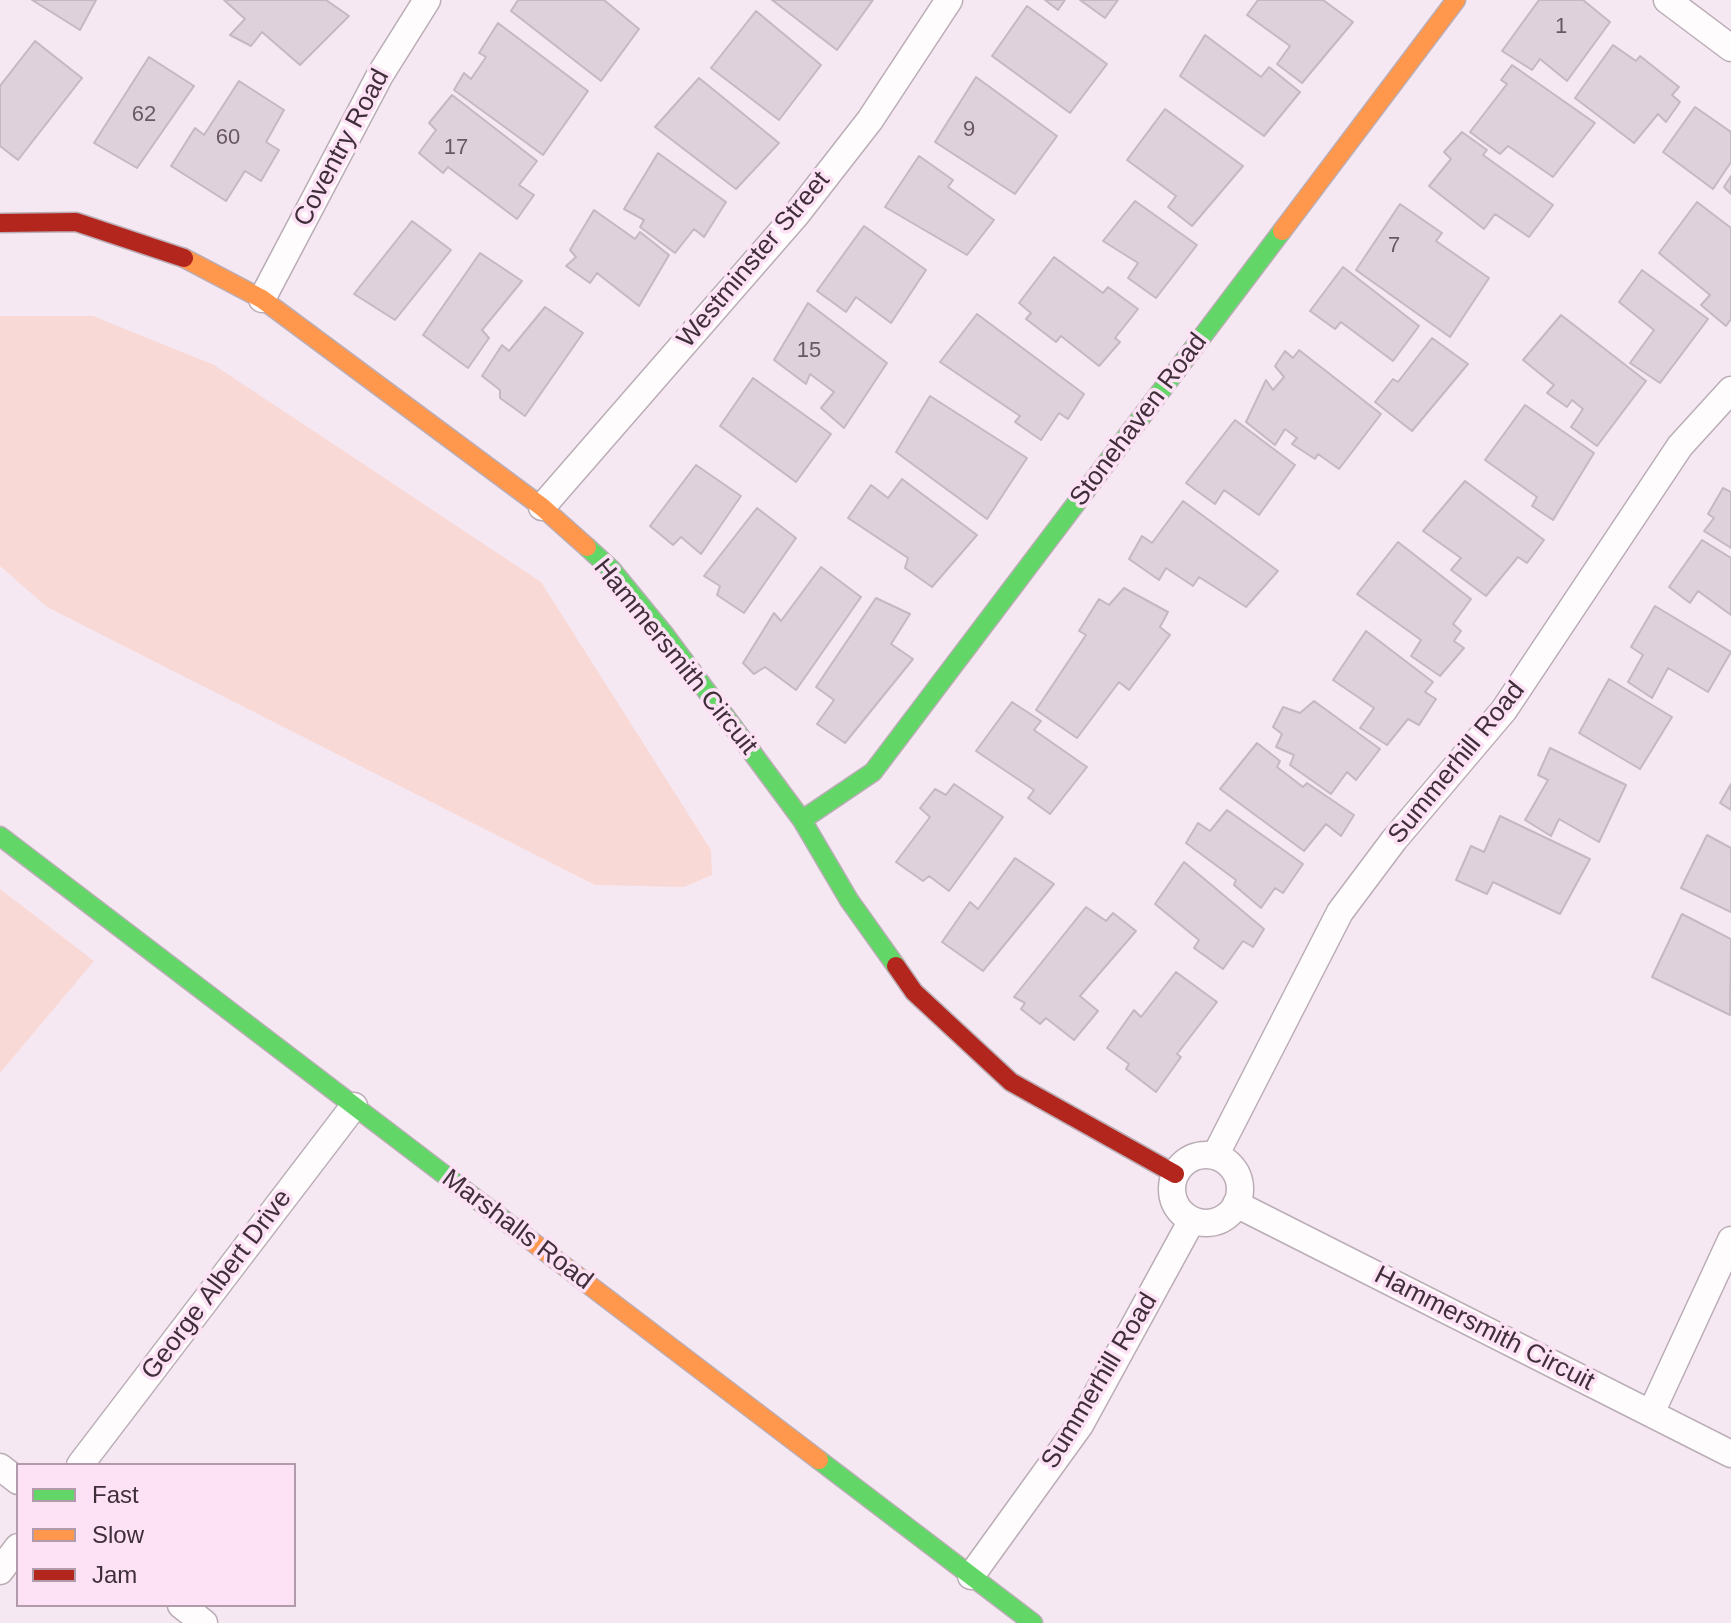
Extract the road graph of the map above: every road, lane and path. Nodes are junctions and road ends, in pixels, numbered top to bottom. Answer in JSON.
{"nodes":[{"id":1,"x":427,"y":0,"type":"edge"},
{"id":2,"x":949,"y":0,"type":"edge"},
{"id":3,"x":1456,"y":0,"type":"edge"},
{"id":4,"x":1667,"y":0,"type":"edge"},
{"id":5,"x":1731,"y":48,"type":"edge"},
{"id":6,"x":0,"y":223,"type":"edge"},
{"id":7,"x":262,"y":299,"type":"junction"},
{"id":8,"x":1731,"y":390,"type":"edge"},
{"id":9,"x":542,"y":507,"type":"junction"},
{"id":10,"x":802,"y":820,"type":"junction"},
{"id":11,"x":0,"y":836,"type":"edge"},
{"id":12,"x":354,"y":1106,"type":"junction"},
{"id":13,"x":1215,"y":1156,"type":"junction"},
{"id":14,"x":1175,"y":1174,"type":"junction"},
{"id":15,"x":1236,"y":1204,"type":"junction"},
{"id":16,"x":1192,"y":1220,"type":"junction"},
{"id":17,"x":1731,"y":1240,"type":"edge"},
{"id":18,"x":1651,"y":1413,"type":"junction"},
{"id":19,"x":1731,"y":1454,"type":"edge"},
{"id":20,"x":82,"y":1463,"type":"edge"},
{"id":21,"x":0,"y":1467,"type":"edge"},
{"id":22,"x":16,"y":1479,"type":"edge"},
{"id":23,"x":16,"y":1550,"type":"edge"},
{"id":24,"x":0,"y":1571,"type":"edge"},
{"id":25,"x":971,"y":1576,"type":"junction"},
{"id":26,"x":184,"y":1607,"type":"edge"},
{"id":27,"x":204,"y":1623,"type":"edge"},
{"id":28,"x":1033,"y":1623,"type":"edge"}],
"edges":[{"from":1,"to":7,"type":"street","name":"Coventry Road"},
{"from":2,"to":9,"type":"street","name":"Westminster Street"},
{"from":3,"to":10,"type":"street","name":"Stonehaven Road"},
{"from":4,"to":5,"type":"street"},
{"from":6,"to":7,"type":"street","name":"Hammersmith Circuit"},
{"from":7,"to":9,"type":"street","name":"Hammersmith Circuit"},
{"from":8,"to":13,"type":"street","name":"Summerhill Road"},
{"from":9,"to":10,"type":"street","name":"Hammersmith Circuit"},
{"from":10,"to":14,"type":"street","name":"Hammersmith Circuit"},
{"from":11,"to":12,"type":"street","name":"Marshalls Road"},
{"from":12,"to":20,"type":"street","name":"George Albert Drive"},
{"from":12,"to":25,"type":"street","name":"Marshalls Road"},
{"from":13,"to":14,"type":"street"},
{"from":13,"to":15,"type":"street"},
{"from":14,"to":16,"type":"street"},
{"from":15,"to":16,"type":"street"},
{"from":15,"to":18,"type":"street","name":"Hammersmith Circuit"},
{"from":16,"to":25,"type":"street","name":"Summerhill Road"},
{"from":17,"to":18,"type":"street"},
{"from":18,"to":19,"type":"street","name":"Hammersmith Circuit"},
{"from":21,"to":22,"type":"street"},
{"from":23,"to":24,"type":"street"},
{"from":25,"to":28,"type":"street","name":"Marshalls Road"},
{"from":26,"to":27,"type":"street"}]}
